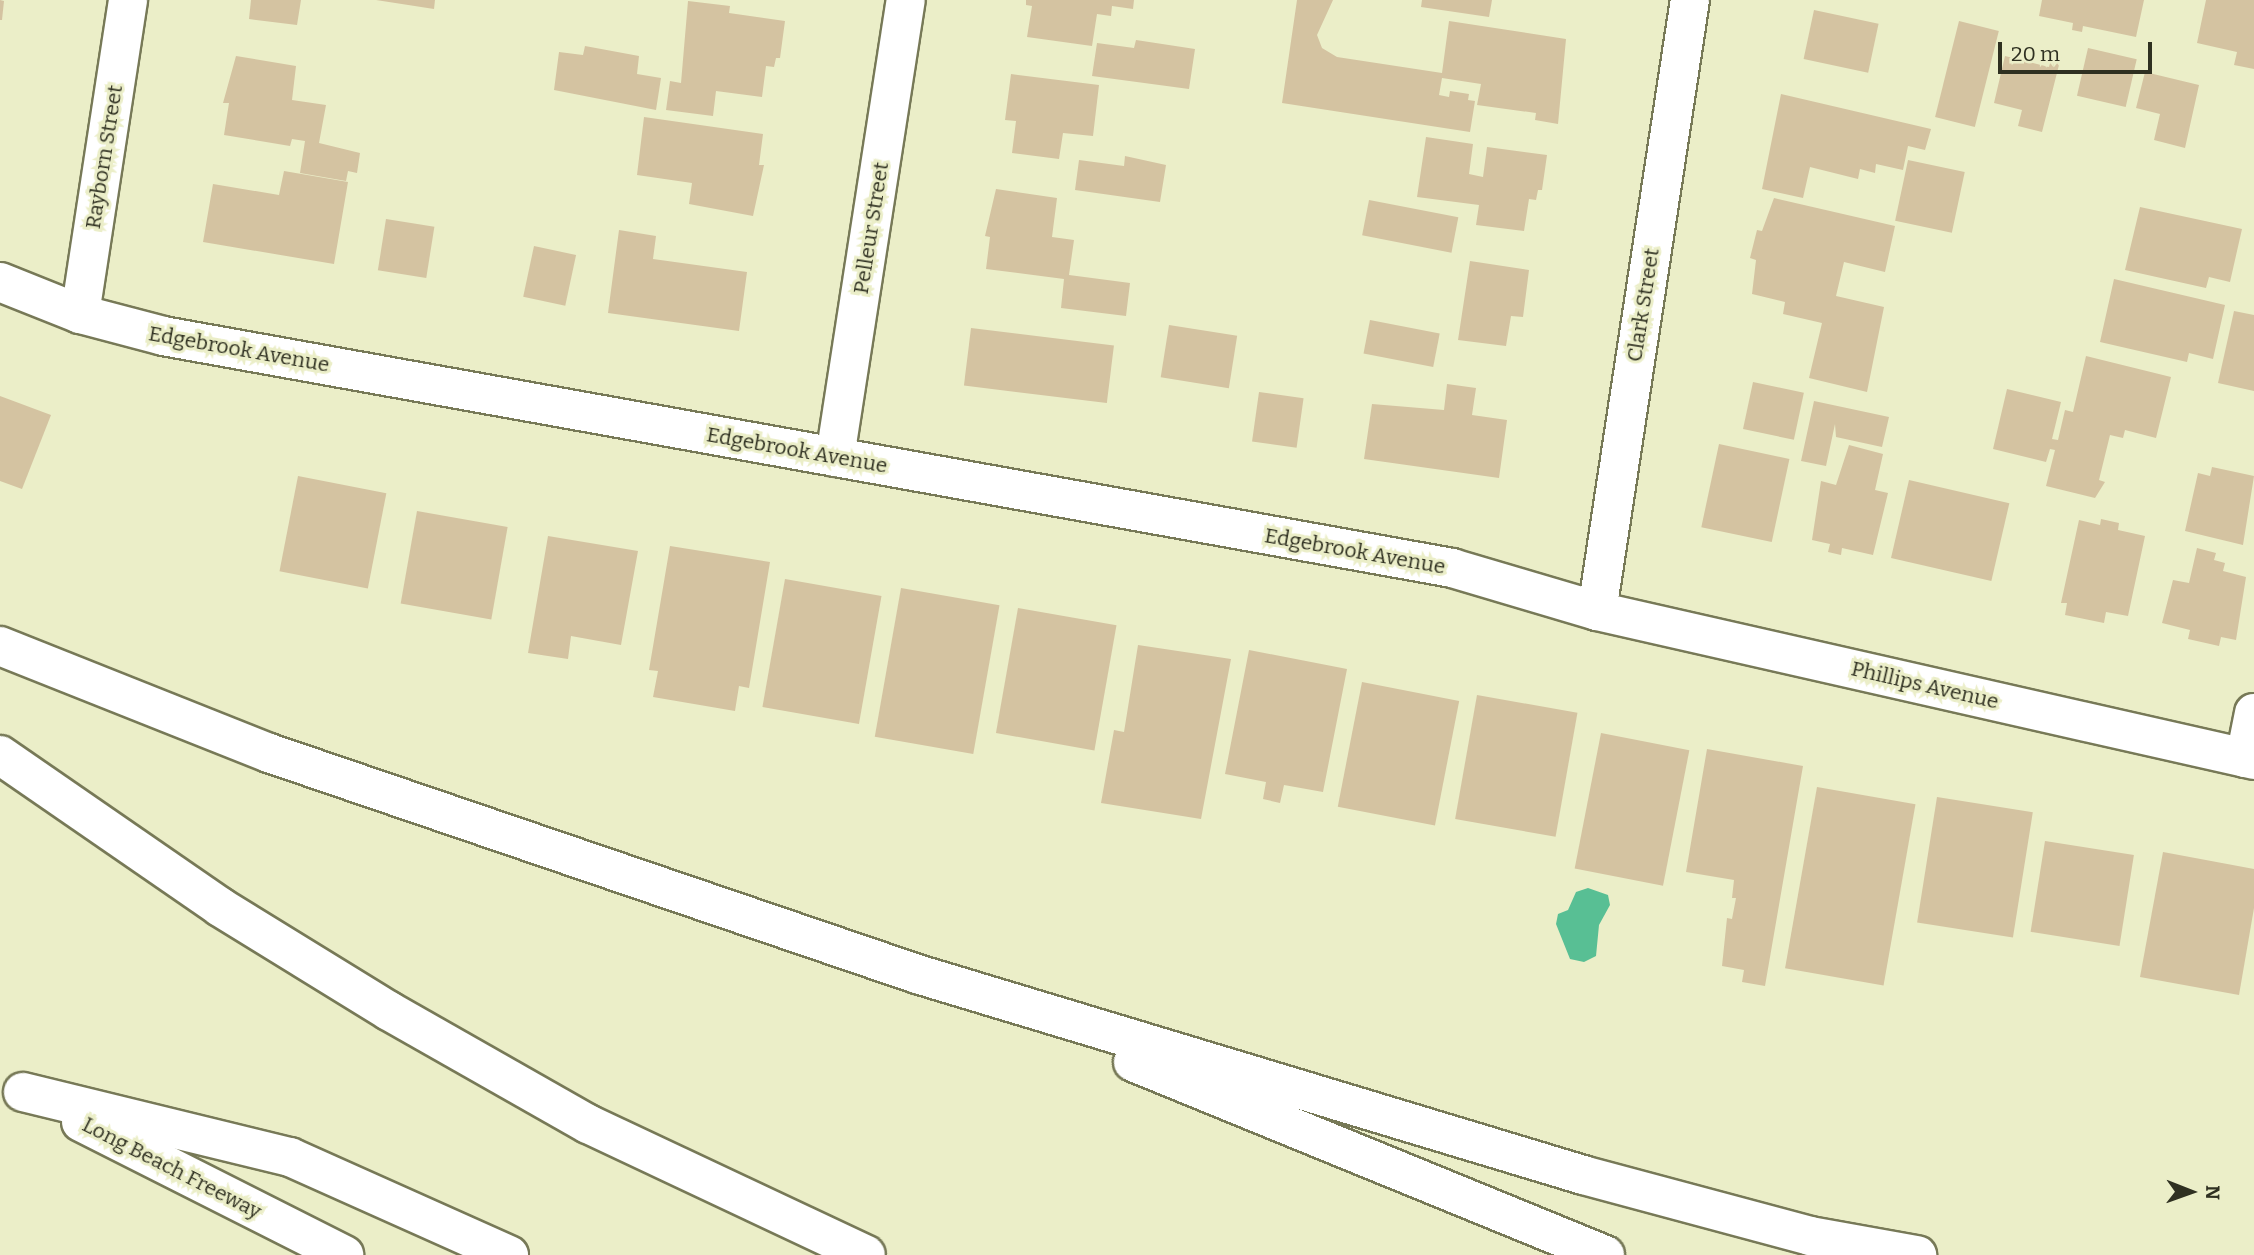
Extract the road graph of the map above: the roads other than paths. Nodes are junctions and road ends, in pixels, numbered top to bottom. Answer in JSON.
{"nodes":[{"id":1,"x":128,"y":0,"type":"edge"},
{"id":2,"x":906,"y":0,"type":"edge"},
{"id":3,"x":1690,"y":0,"type":"edge"},
{"id":4,"x":0,"y":282,"type":"edge"},
{"id":5,"x":80,"y":314,"type":"junction"},
{"id":6,"x":835,"y":457,"type":"junction"},
{"id":7,"x":1597,"y":611,"type":"junction"},
{"id":8,"x":0,"y":646,"type":"edge"},
{"id":9,"x":2254,"y":713,"type":"edge"},
{"id":10,"x":0,"y":755,"type":"edge"},
{"id":11,"x":2249,"y":759,"type":"edge"},
{"id":12,"x":917,"y":974,"type":"junction"},
{"id":13,"x":11,"y":1086,"type":"edge"},
{"id":14,"x":344,"y":1255,"type":"edge"},
{"id":15,"x":509,"y":1255,"type":"edge"},
{"id":16,"x":866,"y":1255,"type":"edge"},
{"id":17,"x":1605,"y":1255,"type":"edge"},
{"id":18,"x":1917,"y":1255,"type":"edge"}],
"edges":[{"from":1,"to":5,"type":"main road","name":"Rayborn Street"},
{"from":2,"to":6,"type":"main road","name":"Pelleur Street"},
{"from":3,"to":7,"type":"main road","name":"Clark Street"},
{"from":4,"to":5,"type":"main road","name":"Edgebrook Avenue"},
{"from":5,"to":6,"type":"main road","name":"Edgebrook Avenue"},
{"from":6,"to":7,"type":"main road","name":"Edgebrook Avenue"},
{"from":7,"to":11,"type":"main road","name":"Phillips Avenue"},
{"from":8,"to":12,"type":"main road"},
{"from":9,"to":11,"type":"main road"},
{"from":10,"to":16,"type":"main road"},
{"from":12,"to":17,"type":"main road"},
{"from":12,"to":18,"type":"main road"},
{"from":13,"to":14,"type":"main road","name":"Long Beach Freeway"},
{"from":13,"to":15,"type":"main road"}]}
